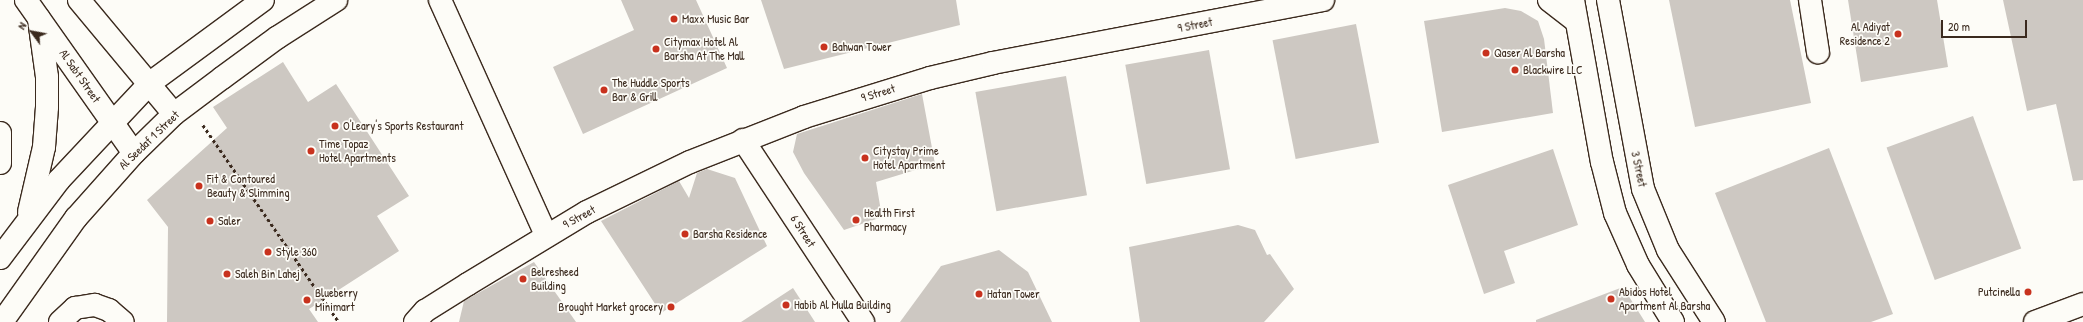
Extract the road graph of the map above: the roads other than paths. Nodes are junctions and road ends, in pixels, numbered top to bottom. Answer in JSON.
{"nodes":[{"id":1,"x":26,"y":0,"type":"edge"},
{"id":2,"x":79,"y":0,"type":"edge"},
{"id":3,"x":264,"y":0,"type":"edge"},
{"id":4,"x":336,"y":0,"type":"edge"},
{"id":5,"x":440,"y":0,"type":"edge"},
{"id":6,"x":1323,"y":0,"type":"edge"},
{"id":7,"x":1549,"y":0,"type":"edge"},
{"id":8,"x":1573,"y":0,"type":"edge"},
{"id":9,"x":1810,"y":0,"type":"edge"},
{"id":10,"x":1614,"y":6,"type":"edge"},
{"id":11,"x":40,"y":19,"type":"junction"},
{"id":12,"x":1576,"y":21,"type":"junction"},
{"id":13,"x":1818,"y":52,"type":"dead end"},
{"id":14,"x":150,"y":84,"type":"junction"},
{"id":15,"x":174,"y":114,"type":"junction"},
{"id":16,"x":112,"y":121,"type":"junction"},
{"id":17,"x":0,"y":133,"type":"edge"},
{"id":18,"x":743,"y":140,"type":"junction"},
{"id":19,"x":134,"y":153,"type":"junction"},
{"id":20,"x":0,"y":163,"type":"edge"},
{"id":21,"x":25,"y":222,"type":"junction"},
{"id":22,"x":546,"y":235,"type":"junction"},
{"id":23,"x":0,"y":258,"type":"edge"},
{"id":24,"x":2083,"y":304,"type":"edge"},
{"id":25,"x":2040,"y":321,"type":"edge"},
{"id":26,"x":2,"y":322,"type":"edge"},
{"id":27,"x":60,"y":322,"type":"edge"},
{"id":28,"x":123,"y":322,"type":"edge"},
{"id":29,"x":415,"y":322,"type":"edge"},
{"id":30,"x":863,"y":322,"type":"edge"},
{"id":31,"x":1673,"y":322,"type":"edge"},
{"id":32,"x":1714,"y":322,"type":"edge"}],
"edges":[{"from":1,"to":11,"type":"street","name":"Al Sabt Street"},
{"from":2,"to":14,"type":"street"},
{"from":3,"to":14,"type":"street"},
{"from":4,"to":15,"type":"street","name":"Al Seedaf 1 Street"},
{"from":5,"to":22,"type":"street"},
{"from":6,"to":18,"type":"street","name":"9 Street"},
{"from":7,"to":12,"type":"street"},
{"from":8,"to":12,"type":"street"},
{"from":9,"to":13,"type":"street"},
{"from":10,"to":32,"type":"street","name":"3 Street"},
{"from":11,"to":16,"type":"street","name":"Al Sabt Street"},
{"from":11,"to":21,"type":"street"},
{"from":12,"to":31,"type":"street"},
{"from":14,"to":15,"type":"street"},
{"from":14,"to":16,"type":"street"},
{"from":15,"to":19,"type":"street","name":"Al Seedaf 1 Street"},
{"from":16,"to":19,"type":"street","name":"Al Sabt Street"},
{"from":16,"to":21,"type":"street"},
{"from":17,"to":20,"type":"street"},
{"from":18,"to":22,"type":"street","name":"9 Street"},
{"from":18,"to":30,"type":"street","name":"6 Street"},
{"from":19,"to":26,"type":"street","name":"Al Seedaf 1 Street"},
{"from":21,"to":23,"type":"street"},
{"from":22,"to":29,"type":"street","name":"9 Street"},
{"from":24,"to":25,"type":"street"},
{"from":27,"to":28,"type":"street"}]}
